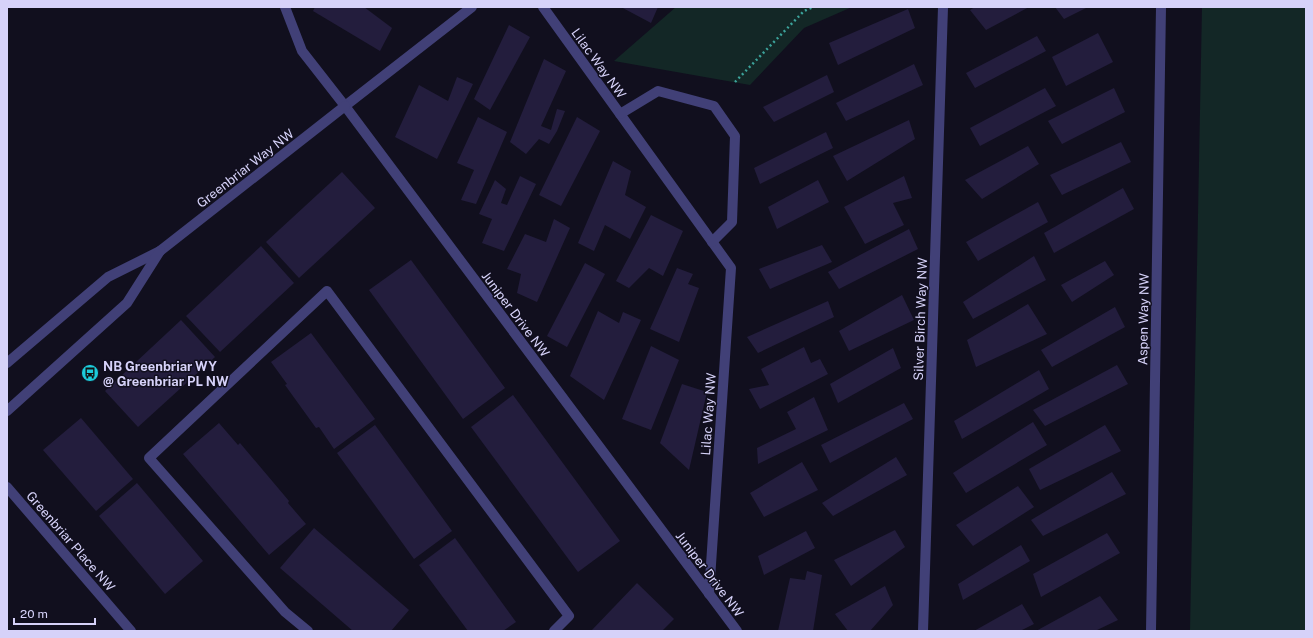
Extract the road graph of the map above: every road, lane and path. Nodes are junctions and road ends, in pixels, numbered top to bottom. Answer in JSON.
{"nodes":[{"id":1,"x":285,"y":7,"type":"edge"},
{"id":2,"x":472,"y":7,"type":"edge"},
{"id":3,"x":543,"y":7,"type":"edge"},
{"id":4,"x":813,"y":7,"type":"edge"},
{"id":5,"x":943,"y":7,"type":"edge"},
{"id":6,"x":1161,"y":7,"type":"edge"},
{"id":7,"x":735,"y":82,"type":"dead end"},
{"id":8,"x":345,"y":106,"type":"junction"},
{"id":9,"x":620,"y":114,"type":"junction"},
{"id":10,"x":712,"y":242,"type":"junction"},
{"id":11,"x":160,"y":250,"type":"junction"},
{"id":12,"x":7,"y":363,"type":"edge"},
{"id":13,"x":7,"y":411,"type":"edge"},
{"id":14,"x":7,"y":487,"type":"edge"},
{"id":15,"x":709,"y":594,"type":"junction"},
{"id":16,"x":131,"y":631,"type":"edge"},
{"id":17,"x":308,"y":631,"type":"edge"},
{"id":18,"x":554,"y":631,"type":"edge"},
{"id":19,"x":737,"y":631,"type":"edge"},
{"id":20,"x":922,"y":631,"type":"edge"},
{"id":21,"x":1151,"y":631,"type":"edge"}],
"edges":[{"from":1,"to":8,"type":"street","name":"Juniper Drive NW"},
{"from":2,"to":8,"type":"street","name":"Greenbriar Way NW"},
{"from":3,"to":9,"type":"street","name":"Lilac Way NW"},
{"from":4,"to":7,"type":"path"},
{"from":5,"to":20,"type":"street","name":"Silver Birch Way NW"},
{"from":6,"to":21,"type":"street","name":"Aspen Way NW"},
{"from":8,"to":11,"type":"street","name":"Greenbriar Way NW"},
{"from":8,"to":15,"type":"street","name":"Juniper Drive NW"},
{"from":9,"to":10,"type":"street","name":"Lilac Way NW"},
{"from":9,"to":10,"type":"street","name":"Lilac Way NW"},
{"from":10,"to":15,"type":"street","name":"Lilac Way NW"},
{"from":11,"to":12,"type":"street","name":"Greenbriar Way NW"},
{"from":11,"to":13,"type":"street","name":"Greenbriar Way NW"},
{"from":14,"to":16,"type":"street","name":"Greenbriar Place NW"},
{"from":15,"to":19,"type":"street","name":"Juniper Drive NW"},
{"from":17,"to":18,"type":"street"}]}
